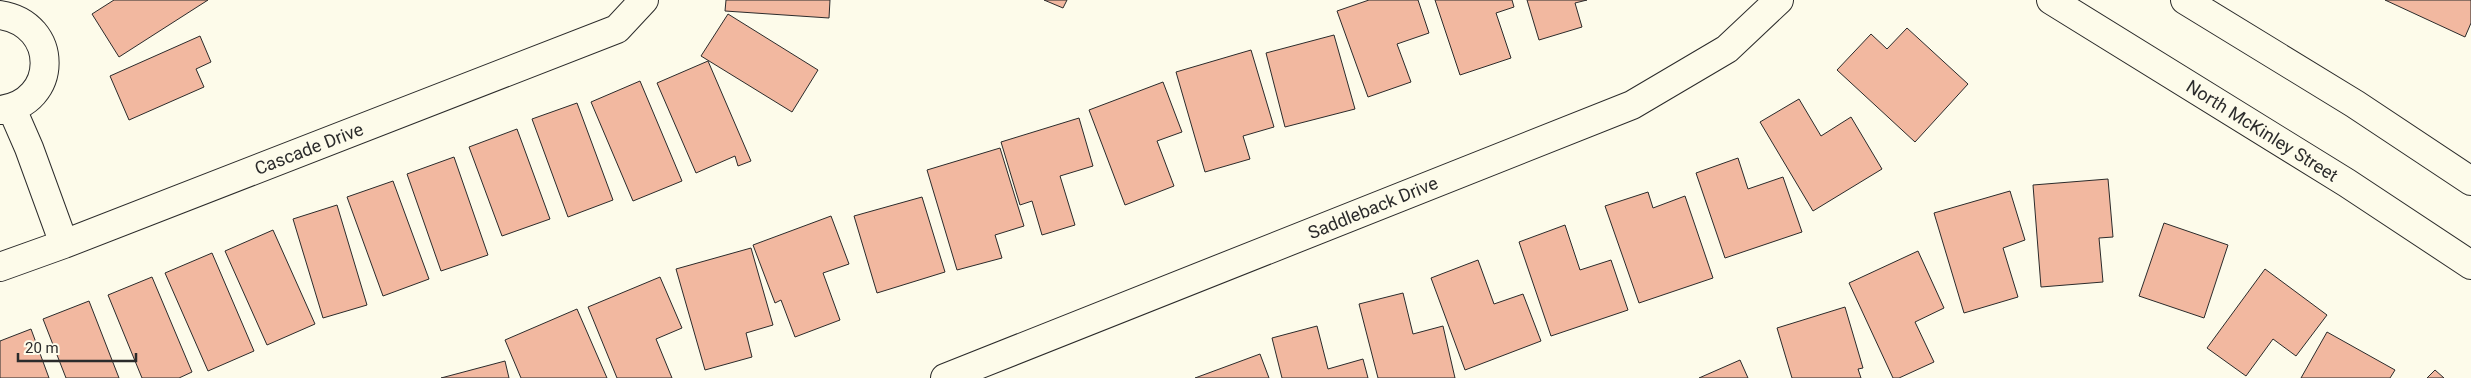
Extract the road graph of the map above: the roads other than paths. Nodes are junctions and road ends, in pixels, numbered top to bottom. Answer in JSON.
{"nodes":[{"id":1,"x":644,"y":0,"type":"edge"},
{"id":2,"x":1779,"y":0,"type":"edge"},
{"id":3,"x":2051,"y":0,"type":"edge"},
{"id":4,"x":2185,"y":0,"type":"edge"},
{"id":5,"x":0,"y":14,"type":"edge"},
{"id":6,"x":6,"y":110,"type":"edge"},
{"id":7,"x":2471,"y":181,"type":"edge"},
{"id":8,"x":64,"y":244,"type":"junction"},
{"id":9,"x":2471,"y":265,"type":"edge"},
{"id":10,"x":0,"y":267,"type":"edge"},
{"id":11,"x":945,"y":378,"type":"edge"}],
"edges":[{"from":1,"to":8,"type":"street","name":"Cascade Drive"},
{"from":2,"to":11,"type":"street","name":"Saddleback Drive"},
{"from":3,"to":9,"type":"street","name":"North McKinley Street"},
{"from":4,"to":7,"type":"street"},
{"from":5,"to":6,"type":"street"},
{"from":6,"to":8,"type":"street"},
{"from":8,"to":10,"type":"street","name":"Cascade Drive"}]}
